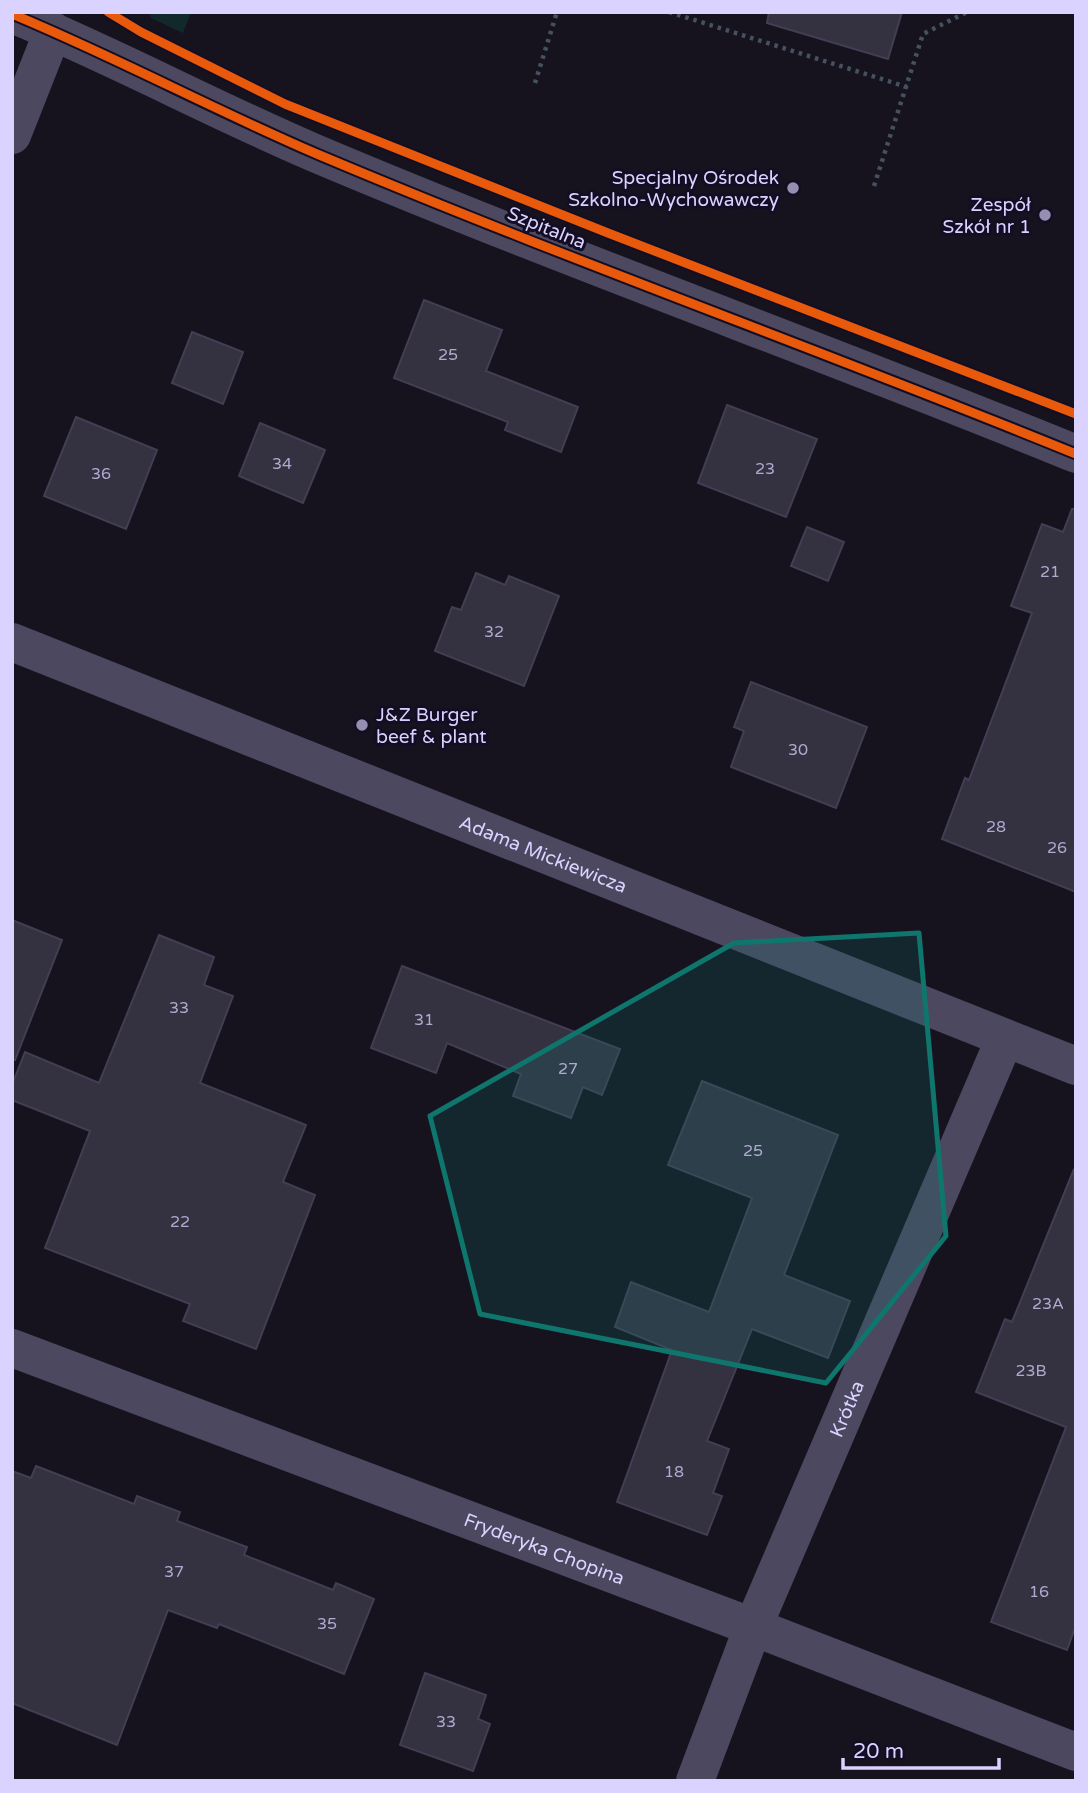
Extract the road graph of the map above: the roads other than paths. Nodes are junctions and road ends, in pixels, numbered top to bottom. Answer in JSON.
{"nodes":[{"id":1,"x":12,"y":14,"type":"edge"},
{"id":2,"x":53,"y":31,"type":"junction"},
{"id":3,"x":12,"y":135,"type":"edge"},
{"id":4,"x":1076,"y":454,"type":"edge"},
{"id":5,"x":12,"y":642,"type":"edge"},
{"id":6,"x":1005,"y":1038,"type":"junction"},
{"id":7,"x":1076,"y":1066,"type":"edge"},
{"id":8,"x":12,"y":1348,"type":"edge"},
{"id":9,"x":753,"y":1627,"type":"junction"},
{"id":10,"x":1076,"y":1752,"type":"edge"},
{"id":11,"x":695,"y":1781,"type":"edge"}],
"edges":[{"from":1,"to":2,"type":"street","name":"Szpitalna"},
{"from":2,"to":3,"type":"street"},
{"from":2,"to":4,"type":"street","name":"Szpitalna"},
{"from":5,"to":6,"type":"street","name":"Adama Mickiewicza"},
{"from":6,"to":7,"type":"street","name":"Adama Mickiewicza"},
{"from":6,"to":9,"type":"street","name":"Krótka"},
{"from":8,"to":9,"type":"street","name":"Fryderyka Chopina"},
{"from":9,"to":10,"type":"street","name":"Fryderyka Chopina"},
{"from":9,"to":11,"type":"street","name":"Krótka"}]}
